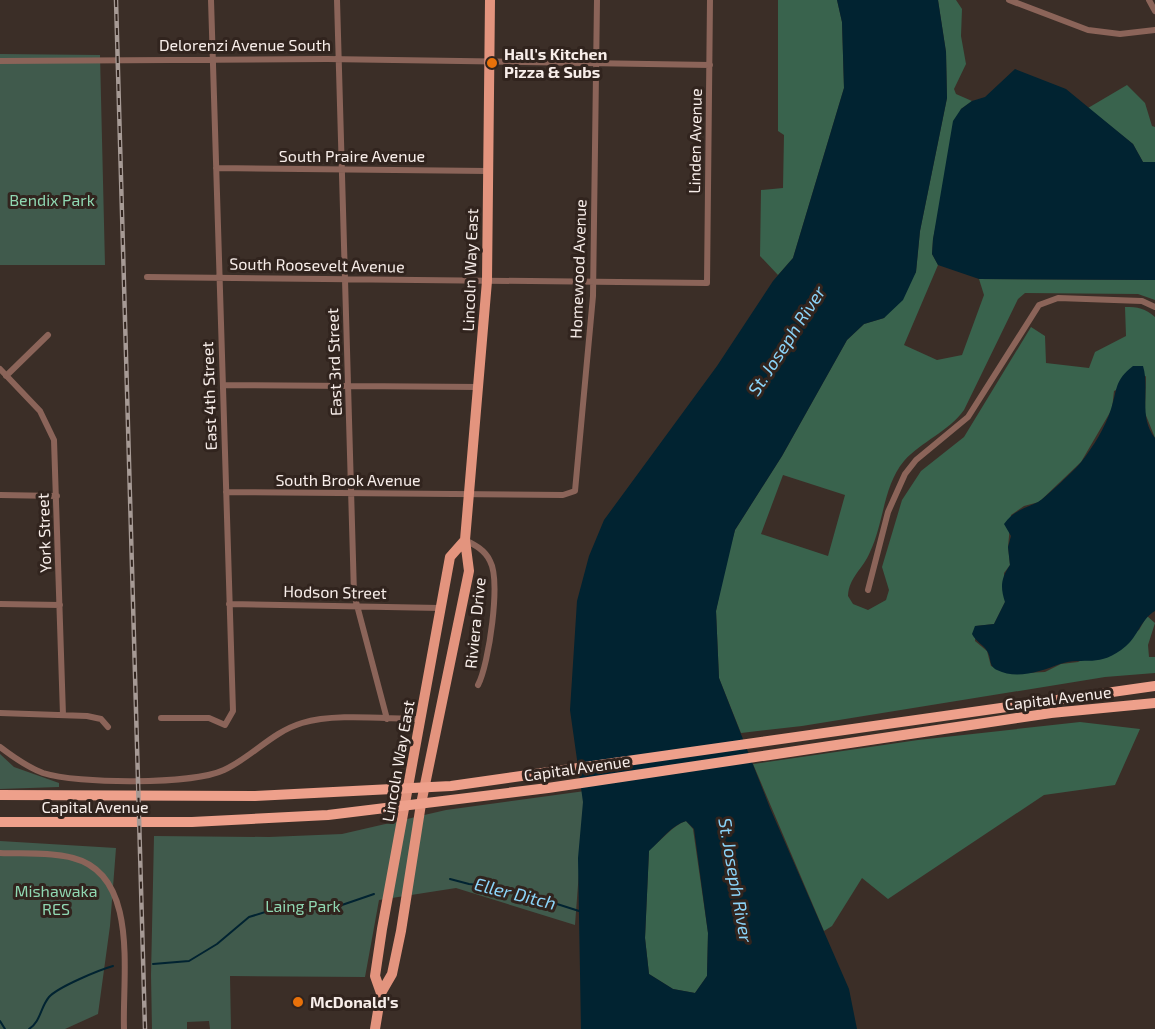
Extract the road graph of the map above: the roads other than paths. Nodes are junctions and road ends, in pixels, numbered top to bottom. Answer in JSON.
{"nodes":[{"id":1,"x":211,"y":0,"type":"edge"},
{"id":2,"x":337,"y":0,"type":"edge"},
{"id":3,"x":490,"y":0,"type":"edge"},
{"id":4,"x":597,"y":0,"type":"edge"},
{"id":5,"x":710,"y":0,"type":"edge"},
{"id":6,"x":1009,"y":0,"type":"edge"},
{"id":7,"x":1149,"y":0,"type":"edge"},
{"id":8,"x":1155,"y":11,"type":"edge"},
{"id":9,"x":1155,"y":30,"type":"edge"},
{"id":10,"x":213,"y":58,"type":"junction"},
{"id":11,"x":339,"y":59,"type":"junction"},
{"id":12,"x":0,"y":61,"type":"edge"},
{"id":13,"x":489,"y":62,"type":"junction"},
{"id":14,"x":596,"y":64,"type":"junction"},
{"id":15,"x":710,"y":65,"type":"junction"},
{"id":16,"x":216,"y":168,"type":"junction"},
{"id":17,"x":342,"y":169,"type":"junction"},
{"id":18,"x":488,"y":171,"type":"junction"},
{"id":19,"x":147,"y":277,"type":"dead end"},
{"id":20,"x":219,"y":278,"type":"junction"},
{"id":21,"x":345,"y":279,"type":"junction"},
{"id":22,"x":487,"y":281,"type":"junction"},
{"id":23,"x":594,"y":282,"type":"junction"},
{"id":24,"x":707,"y":283,"type":"joint"},
{"id":25,"x":1155,"y":306,"type":"edge"},
{"id":26,"x":48,"y":335,"type":"dead end"},
{"id":27,"x":0,"y":369,"type":"edge"},
{"id":28,"x":6,"y":376,"type":"junction"},
{"id":29,"x":223,"y":385,"type":"junction"},
{"id":30,"x":348,"y":386,"type":"junction"},
{"id":31,"x":479,"y":387,"type":"junction"},
{"id":32,"x":226,"y":492,"type":"junction"},
{"id":33,"x":351,"y":493,"type":"junction"},
{"id":34,"x":470,"y":494,"type":"junction"},
{"id":35,"x":0,"y":495,"type":"edge"},
{"id":36,"x":528,"y":495,"type":"joint"},
{"id":37,"x":57,"y":496,"type":"junction"},
{"id":38,"x":465,"y":540,"type":"junction"},
{"id":39,"x":868,"y":590,"type":"dead end"},
{"id":40,"x":0,"y":604,"type":"edge"},
{"id":41,"x":229,"y":604,"type":"junction"},
{"id":42,"x":60,"y":605,"type":"junction"},
{"id":43,"x":356,"y":605,"type":"junction"},
{"id":44,"x":441,"y":608,"type":"junction"},
{"id":45,"x":478,"y":685,"type":"dead end"},
{"id":46,"x":1155,"y":686,"type":"edge"},
{"id":47,"x":1155,"y":703,"type":"edge"},
{"id":48,"x":0,"y":713,"type":"edge"},
{"id":49,"x":63,"y":715,"type":"junction"},
{"id":50,"x":161,"y":718,"type":"dead end"},
{"id":51,"x":387,"y":719,"type":"junction"},
{"id":52,"x":421,"y":719,"type":"junction"},
{"id":53,"x":108,"y":727,"type":"dead end"},
{"id":54,"x":0,"y":747,"type":"edge"},
{"id":55,"x":425,"y":787,"type":"junction"},
{"id":56,"x":409,"y":788,"type":"junction"},
{"id":57,"x":0,"y":795,"type":"edge"},
{"id":58,"x":421,"y":804,"type":"junction"},
{"id":59,"x":406,"y":806,"type":"junction"},
{"id":60,"x":0,"y":822,"type":"edge"},
{"id":61,"x":0,"y":853,"type":"edge"},
{"id":62,"x":381,"y":993,"type":"junction"},
{"id":63,"x":124,"y":1029,"type":"edge"},
{"id":64,"x":375,"y":1029,"type":"edge"}],
"edges":[{"from":1,"to":10,"type":"street","name":"East 4th Street"},
{"from":2,"to":11,"type":"street","name":"East 3rd Street"},
{"from":3,"to":13,"type":"main road","name":"Lincoln Way East"},
{"from":4,"to":14,"type":"street","name":"Homewood Avenue"},
{"from":5,"to":15,"type":"street","name":"Linden Avenue"},
{"from":6,"to":9,"type":"street"},
{"from":7,"to":8,"type":"street"},
{"from":10,"to":11,"type":"street","name":"Delorenzi Avenue South"},
{"from":10,"to":12,"type":"street","name":"Delorenzi Avenue South"},
{"from":10,"to":16,"type":"street","name":"East 4th Street"},
{"from":11,"to":13,"type":"street","name":"Delorenzi Avenue South"},
{"from":11,"to":17,"type":"street","name":"East 3rd Street"},
{"from":13,"to":14,"type":"street","name":"Delorenzi Avenue South"},
{"from":13,"to":18,"type":"main road","name":"Lincoln Way East"},
{"from":14,"to":15,"type":"street","name":"Delorenzi Avenue South"},
{"from":14,"to":23,"type":"street","name":"Homewood Avenue"},
{"from":15,"to":24,"type":"street","name":"Linden Avenue"},
{"from":16,"to":17,"type":"street","name":"South Praire Avenue"},
{"from":16,"to":20,"type":"street","name":"East 4th Street"},
{"from":17,"to":18,"type":"street","name":"South Praire Avenue"},
{"from":17,"to":21,"type":"street","name":"East 3rd Street"},
{"from":18,"to":22,"type":"main road","name":"Lincoln Way East"},
{"from":19,"to":20,"type":"street","name":"South Roosevelt Avenue"},
{"from":20,"to":21,"type":"street","name":"South Roosevelt Avenue"},
{"from":20,"to":29,"type":"street","name":"East 4th Street"},
{"from":21,"to":22,"type":"street","name":"South Roosevelt Avenue"},
{"from":21,"to":30,"type":"street","name":"East 3rd Street"},
{"from":22,"to":23,"type":"street","name":"South Roosevelt Avenue"},
{"from":22,"to":31,"type":"main road","name":"Lincoln Way East"},
{"from":23,"to":24,"type":"street","name":"South Roosevelt Avenue"},
{"from":23,"to":36,"type":"street","name":"Homewood Avenue"},
{"from":25,"to":39,"type":"street"},
{"from":26,"to":28,"type":"street"},
{"from":27,"to":28,"type":"street","name":"York Street"},
{"from":28,"to":37,"type":"street","name":"York Street"},
{"from":29,"to":30,"type":"street"},
{"from":29,"to":32,"type":"street","name":"East 4th Street"},
{"from":30,"to":31,"type":"street"},
{"from":30,"to":33,"type":"street","name":"East 3rd Street"},
{"from":31,"to":34,"type":"main road","name":"Lincoln Way East"},
{"from":32,"to":33,"type":"street","name":"South Brook Avenue"},
{"from":32,"to":41,"type":"street","name":"East 4th Street"},
{"from":33,"to":34,"type":"street","name":"South Brook Avenue"},
{"from":33,"to":43,"type":"street","name":"East 3rd Street"},
{"from":34,"to":36,"type":"street","name":"South Brook Avenue"},
{"from":34,"to":38,"type":"main road","name":"Lincoln Way East"},
{"from":35,"to":37,"type":"street"},
{"from":37,"to":42,"type":"street","name":"York Street"},
{"from":38,"to":44,"type":"main road","name":"Lincoln Way East"},
{"from":38,"to":45,"type":"street","name":"Riviera Drive"},
{"from":38,"to":55,"type":"main road","name":"Lincoln Way East"},
{"from":40,"to":42,"type":"street"},
{"from":41,"to":43,"type":"street","name":"Hodson Street"},
{"from":41,"to":50,"type":"street","name":"East 4th Street"},
{"from":42,"to":49,"type":"street","name":"York Street"},
{"from":43,"to":44,"type":"street","name":"Hodson Street"},
{"from":43,"to":51,"type":"street","name":"East 3rd Street"},
{"from":44,"to":52,"type":"main road","name":"Lincoln Way East"},
{"from":46,"to":55,"type":"highway","name":"Capital Avenue"},
{"from":47,"to":58,"type":"highway","name":"Capital Avenue"},
{"from":48,"to":49,"type":"street"},
{"from":49,"to":53,"type":"street"},
{"from":51,"to":52,"type":"street","name":"Capital Avenue"},
{"from":51,"to":54,"type":"street","name":"Capital Avenue"},
{"from":52,"to":56,"type":"main road","name":"Lincoln Way East"},
{"from":55,"to":56,"type":"highway","name":"Capital Avenue"},
{"from":55,"to":58,"type":"main road","name":"Lincoln Way East"},
{"from":56,"to":57,"type":"highway","name":"Capital Avenue"},
{"from":56,"to":59,"type":"main road","name":"Lincoln Way East"},
{"from":58,"to":59,"type":"highway","name":"Capital Avenue"},
{"from":58,"to":62,"type":"main road","name":"Lincoln Way East"},
{"from":59,"to":60,"type":"highway","name":"Capital Avenue"},
{"from":59,"to":62,"type":"main road","name":"Lincoln Way East"},
{"from":61,"to":63,"type":"street"},
{"from":62,"to":64,"type":"main road","name":"Lincoln Way East"}]}
